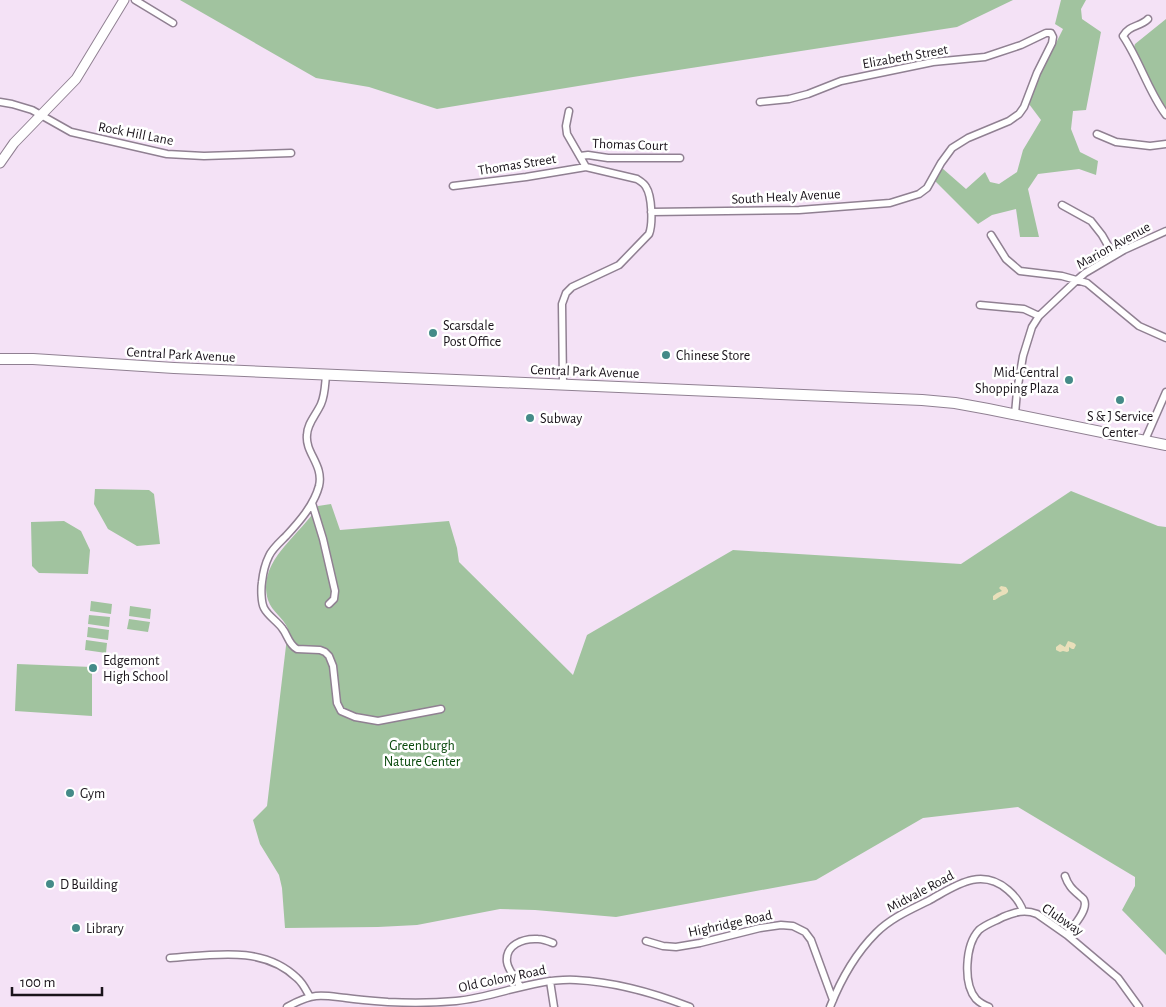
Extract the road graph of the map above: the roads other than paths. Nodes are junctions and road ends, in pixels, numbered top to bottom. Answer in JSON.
{"nodes":[{"id":1,"x":124,"y":0,"type":"edge"},
{"id":2,"x":135,"y":0,"type":"edge"},
{"id":3,"x":1148,"y":19,"type":"dead end"},
{"id":4,"x":173,"y":23,"type":"dead end"},
{"id":5,"x":1052,"y":35,"type":"joint"},
{"id":6,"x":0,"y":102,"type":"edge"},
{"id":7,"x":760,"y":102,"type":"dead end"},
{"id":8,"x":569,"y":111,"type":"dead end"},
{"id":9,"x":41,"y":115,"type":"junction"},
{"id":10,"x":1166,"y":115,"type":"edge"},
{"id":11,"x":1097,"y":134,"type":"dead end"},
{"id":12,"x":1166,"y":144,"type":"edge"},
{"id":13,"x":291,"y":153,"type":"dead end"},
{"id":14,"x":580,"y":156,"type":"junction"},
{"id":15,"x":680,"y":158,"type":"dead end"},
{"id":16,"x":0,"y":162,"type":"edge"},
{"id":17,"x":586,"y":166,"type":"junction"},
{"id":18,"x":453,"y":186,"type":"dead end"},
{"id":19,"x":1062,"y":205,"type":"dead end"},
{"id":20,"x":651,"y":212,"type":"junction"},
{"id":21,"x":1166,"y":231,"type":"edge"},
{"id":22,"x":991,"y":235,"type":"dead end"},
{"id":23,"x":1114,"y":256,"type":"junction"},
{"id":24,"x":1077,"y":280,"type":"junction"},
{"id":25,"x":980,"y":305,"type":"dead end"},
{"id":26,"x":1039,"y":316,"type":"junction"},
{"id":27,"x":1166,"y":338,"type":"edge"},
{"id":28,"x":0,"y":359,"type":"edge"},
{"id":29,"x":326,"y":375,"type":"junction"},
{"id":30,"x":562,"y":384,"type":"junction"},
{"id":31,"x":1166,"y":392,"type":"edge"},
{"id":32,"x":1014,"y":414,"type":"junction"},
{"id":33,"x":1145,"y":440,"type":"junction"},
{"id":34,"x":1166,"y":444,"type":"edge"},
{"id":35,"x":312,"y":503,"type":"junction"},
{"id":36,"x":329,"y":604,"type":"dead end"},
{"id":37,"x":441,"y":709,"type":"dead end"},
{"id":38,"x":1065,"y":876,"type":"dead end"},
{"id":39,"x":1024,"y":911,"type":"junction"},
{"id":40,"x":1067,"y":935,"type":"junction"},
{"id":41,"x":646,"y":941,"type":"dead end"},
{"id":42,"x":553,"y":943,"type":"dead end"},
{"id":43,"x":170,"y":958,"type":"dead end"},
{"id":44,"x":550,"y":981,"type":"junction"},
{"id":45,"x":520,"y":986,"type":"junction"},
{"id":46,"x":310,"y":997,"type":"junction"},
{"id":47,"x":833,"y":1000,"type":"junction"},
{"id":48,"x":287,"y":1007,"type":"edge"},
{"id":49,"x":554,"y":1007,"type":"edge"},
{"id":50,"x":690,"y":1007,"type":"edge"},
{"id":51,"x":830,"y":1007,"type":"edge"},
{"id":52,"x":989,"y":1007,"type":"edge"},
{"id":53,"x":1139,"y":1007,"type":"edge"}],
"edges":[{"from":1,"to":9,"type":"street"},
{"from":2,"to":4,"type":"street"},
{"from":3,"to":10,"type":"street"},
{"from":5,"to":7,"type":"street","name":"Elizabeth Street"},
{"from":5,"to":20,"type":"street","name":"South Healy Avenue"},
{"from":6,"to":9,"type":"street","name":"Rock Hill Lane"},
{"from":8,"to":14,"type":"street","name":"Thomas Street"},
{"from":9,"to":13,"type":"street","name":"Rock Hill Lane"},
{"from":9,"to":16,"type":"street"},
{"from":11,"to":12,"type":"street"},
{"from":14,"to":15,"type":"street","name":"Thomas Court"},
{"from":14,"to":17,"type":"street","name":"Thomas Street"},
{"from":17,"to":18,"type":"street","name":"Thomas Street"},
{"from":17,"to":20,"type":"street","name":"Thomas Street"},
{"from":19,"to":23,"type":"street"},
{"from":20,"to":30,"type":"street"},
{"from":21,"to":23,"type":"street","name":"Marion Avenue"},
{"from":22,"to":24,"type":"street"},
{"from":23,"to":24,"type":"street","name":"Marion Avenue"},
{"from":24,"to":26,"type":"street","name":"Marion Avenue"},
{"from":24,"to":27,"type":"street"},
{"from":25,"to":26,"type":"street"},
{"from":26,"to":32,"type":"street","name":"Marion Avenue"},
{"from":28,"to":29,"type":"main road","name":"Central Park Avenue"},
{"from":29,"to":30,"type":"main road","name":"Central Park Avenue"},
{"from":29,"to":35,"type":"street"},
{"from":30,"to":32,"type":"main road","name":"Central Park Avenue"},
{"from":31,"to":33,"type":"street"},
{"from":32,"to":33,"type":"main road","name":"Central Park Avenue"},
{"from":33,"to":34,"type":"main road","name":"Central Park Avenue"},
{"from":35,"to":36,"type":"street"},
{"from":35,"to":37,"type":"street"},
{"from":38,"to":40,"type":"street"},
{"from":39,"to":40,"type":"street","name":"Clubway"},
{"from":39,"to":47,"type":"street","name":"Midvale Road"},
{"from":39,"to":52,"type":"street","name":"Clubway"},
{"from":40,"to":53,"type":"street","name":"Clubway"},
{"from":41,"to":47,"type":"street","name":"Highridge Road"},
{"from":42,"to":45,"type":"street"},
{"from":43,"to":46,"type":"street"},
{"from":44,"to":45,"type":"street","name":"Old Colony Road"},
{"from":44,"to":49,"type":"street"},
{"from":44,"to":50,"type":"street","name":"Old Colony Road"},
{"from":45,"to":46,"type":"street","name":"Old Colony Road"},
{"from":46,"to":48,"type":"street","name":"Old Colony Road"},
{"from":47,"to":51,"type":"street","name":"Midvale Road"}]}
